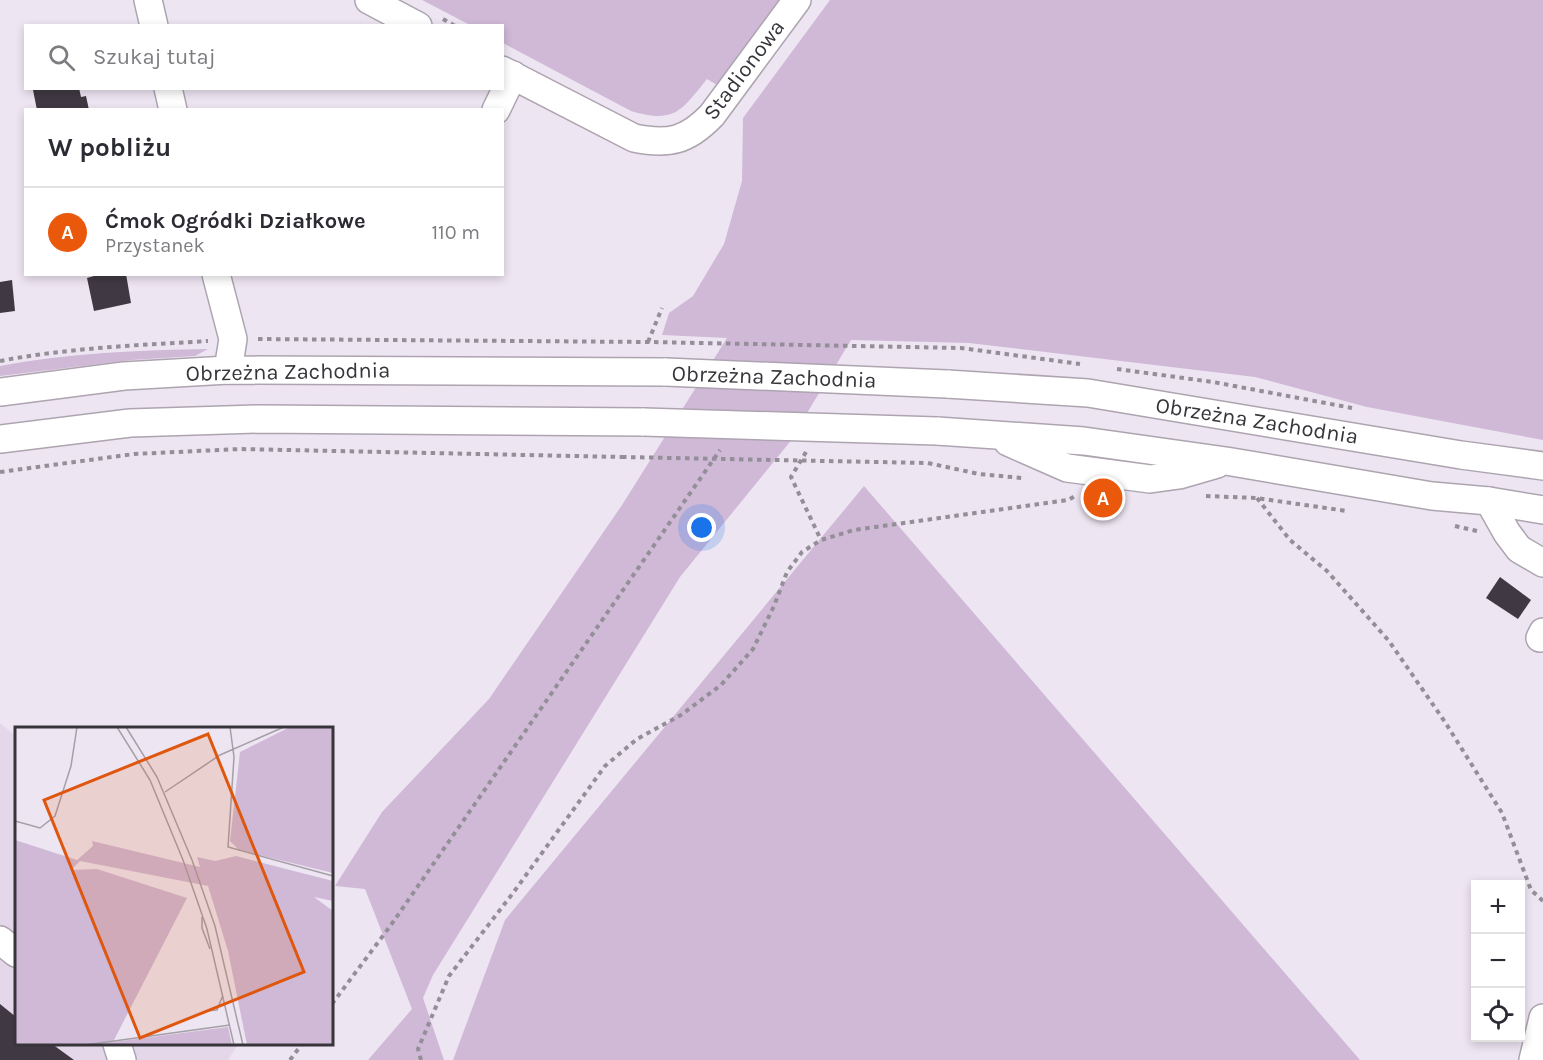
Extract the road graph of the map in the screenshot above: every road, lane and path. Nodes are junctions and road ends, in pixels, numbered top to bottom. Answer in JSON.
{"nodes":[{"id":1,"x":148,"y":0,"type":"edge"},
{"id":2,"x":369,"y":0,"type":"edge"},
{"id":3,"x":797,"y":0,"type":"edge"},
{"id":4,"x":154,"y":24,"type":"edge"},
{"id":5,"x":414,"y":24,"type":"edge"},
{"id":6,"x":508,"y":72,"type":"edge"},
{"id":7,"x":168,"y":90,"type":"edge"},
{"id":8,"x":502,"y":90,"type":"edge"},
{"id":9,"x":173,"y":108,"type":"edge"},
{"id":10,"x":497,"y":108,"type":"edge"},
{"id":11,"x":217,"y":276,"type":"edge"},
{"id":12,"x":662,"y":308,"type":"dead end"},
{"id":13,"x":961,"y":348,"type":"dead end"},
{"id":14,"x":228,"y":370,"type":"junction"},
{"id":15,"x":0,"y":392,"type":"edge"},
{"id":16,"x":0,"y":439,"type":"edge"},
{"id":17,"x":723,"y":445,"type":"dead end"},
{"id":18,"x":808,"y":449,"type":"dead end"},
{"id":19,"x":1543,"y":466,"type":"edge"},
{"id":20,"x":0,"y":472,"type":"edge"},
{"id":21,"x":1026,"y":479,"type":"dead end"},
{"id":22,"x":1083,"y":490,"type":"dead end"},
{"id":23,"x":1489,"y":501,"type":"junction"},
{"id":24,"x":1543,"y":510,"type":"edge"},
{"id":25,"x":1358,"y":512,"type":"dead end"},
{"id":26,"x":821,"y":540,"type":"junction"},
{"id":27,"x":1543,"y":563,"type":"edge"},
{"id":28,"x":1543,"y":901,"type":"edge"},
{"id":29,"x":0,"y":940,"type":"edge"},
{"id":30,"x":15,"y":953,"type":"edge"},
{"id":31,"x":333,"y":1003,"type":"edge"},
{"id":32,"x":1543,"y":1018,"type":"edge"},
{"id":33,"x":117,"y":1045,"type":"edge"},
{"id":34,"x":301,"y":1045,"type":"edge"},
{"id":35,"x":122,"y":1060,"type":"edge"},
{"id":36,"x":290,"y":1060,"type":"edge"},
{"id":37,"x":421,"y":1060,"type":"edge"},
{"id":38,"x":1533,"y":1060,"type":"edge"}],
"edges":[{"from":1,"to":4,"type":"street"},
{"from":2,"to":5,"type":"street"},
{"from":3,"to":6,"type":"street","name":"Stadionowa"},
{"from":7,"to":9,"type":"street"},
{"from":8,"to":10,"type":"street"},
{"from":11,"to":14,"type":"street"},
{"from":12,"to":13,"type":"path"},
{"from":14,"to":15,"type":"street","name":"Obrzeżna Zachodnia"},
{"from":14,"to":19,"type":"street","name":"Obrzeżna Zachodnia","bridge":true},
{"from":16,"to":23,"type":"street","name":"Obrzeżna Zachodnia","bridge":true},
{"from":17,"to":31,"type":"path"},
{"from":18,"to":26,"type":"path"},
{"from":20,"to":21,"type":"path","bridge":true},
{"from":22,"to":26,"type":"path"},
{"from":23,"to":24,"type":"street","name":"Obrzeżna Zachodnia"},
{"from":23,"to":27,"type":"street"},
{"from":25,"to":28,"type":"path"},
{"from":26,"to":37,"type":"path"},
{"from":29,"to":30,"type":"street"},
{"from":32,"to":38,"type":"street"},
{"from":33,"to":35,"type":"street"},
{"from":34,"to":36,"type":"path"}]}
